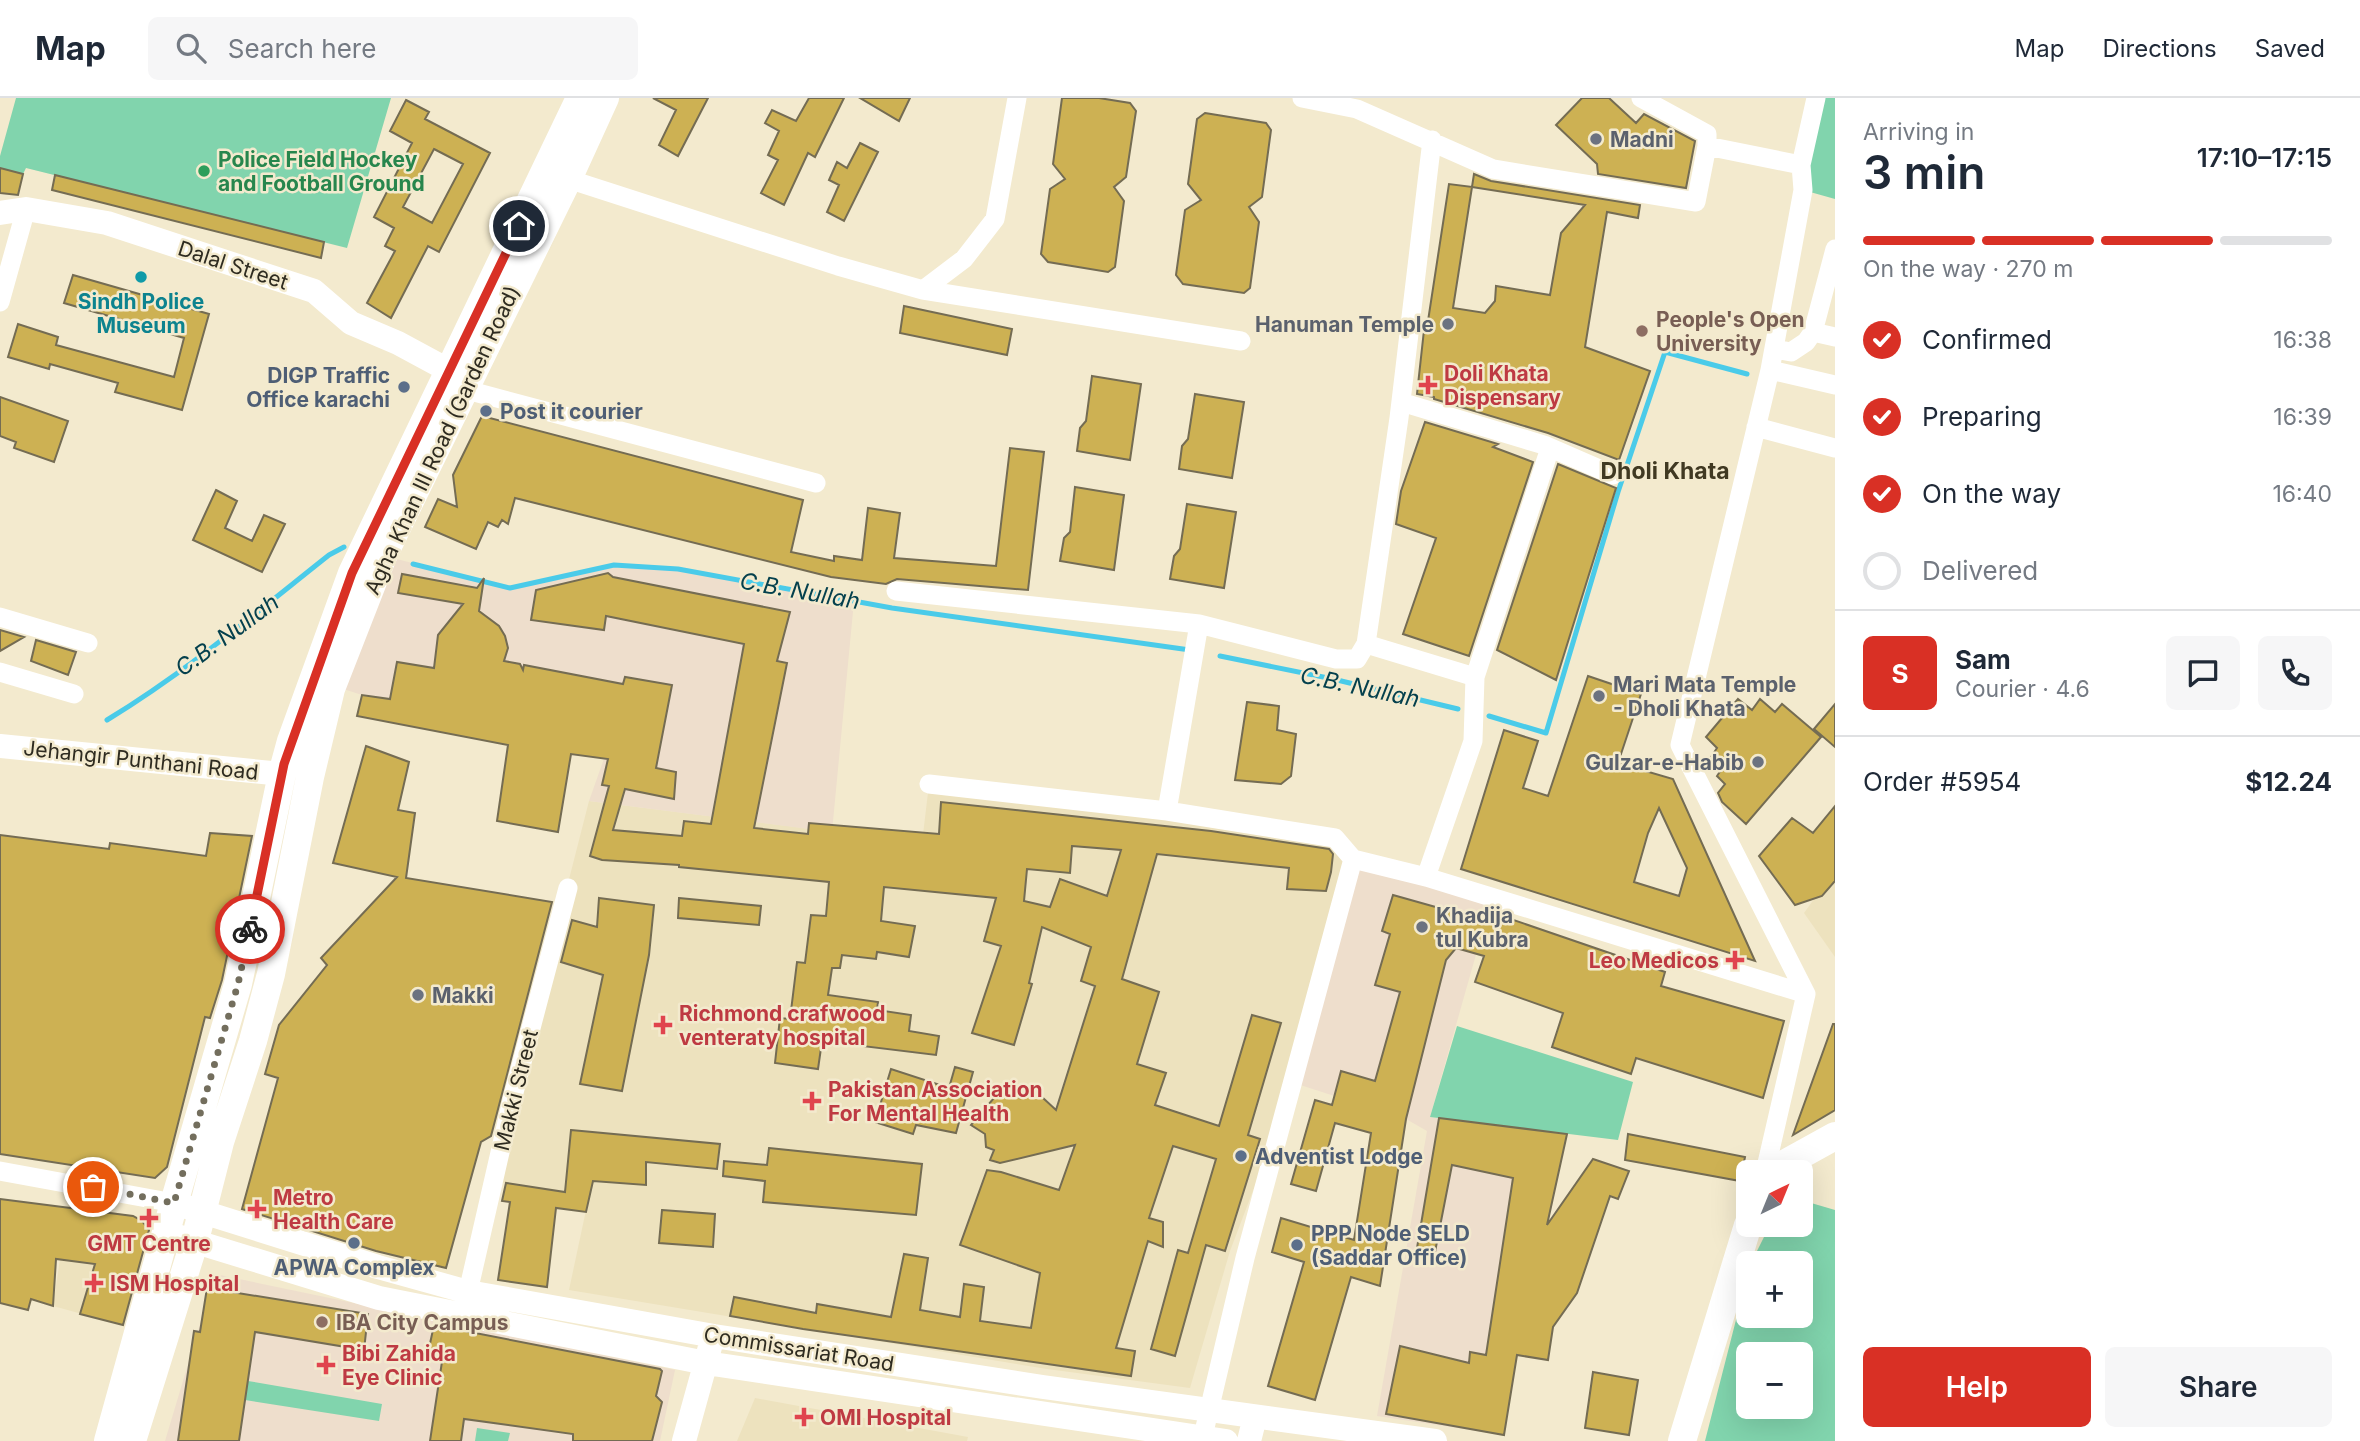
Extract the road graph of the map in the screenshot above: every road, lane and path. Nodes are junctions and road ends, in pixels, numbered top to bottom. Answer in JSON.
{"nodes":[{"id":1,"x":580,"y":98,"type":"edge"},
{"id":2,"x":605,"y":98,"type":"edge"},
{"id":3,"x":1017,"y":98,"type":"edge"},
{"id":4,"x":1302,"y":98,"type":"edge"},
{"id":5,"x":1641,"y":98,"type":"edge"},
{"id":6,"x":1816,"y":98,"type":"edge"},
{"id":7,"x":1365,"y":104,"type":"edge"},
{"id":8,"x":1432,"y":140,"type":"junction"},
{"id":9,"x":1707,"y":146,"type":"junction"},
{"id":10,"x":1801,"y":165,"type":"junction"},
{"id":11,"x":568,"y":179,"type":"junction"},
{"id":12,"x":26,"y":209,"type":"junction"},
{"id":13,"x":0,"y":213,"type":"edge"},
{"id":14,"x":1835,"y":249,"type":"edge"},
{"id":15,"x":923,"y":290,"type":"junction"},
{"id":16,"x":0,"y":302,"type":"edge"},
{"id":17,"x":1813,"y":332,"type":"junction"},
{"id":18,"x":1835,"y":337,"type":"edge"},
{"id":19,"x":1241,"y":341,"type":"dead end"},
{"id":20,"x":1774,"y":349,"type":"junction"},
{"id":21,"x":1770,"y":370,"type":"junction"},
{"id":22,"x":456,"y":379,"type":"junction"},
{"id":23,"x":1835,"y":385,"type":"edge"},
{"id":24,"x":1401,"y":402,"type":"junction"},
{"id":25,"x":1756,"y":427,"type":"junction"},
{"id":26,"x":1550,"y":448,"type":"junction"},
{"id":27,"x":1835,"y":448,"type":"edge"},
{"id":28,"x":1613,"y":475,"type":"dead end"},
{"id":29,"x":816,"y":483,"type":"dead end"},
{"id":30,"x":896,"y":591,"type":"dead end"},
{"id":31,"x":0,"y":617,"type":"edge"},
{"id":32,"x":1199,"y":624,"type":"junction"},
{"id":33,"x":88,"y":643,"type":"dead end"},
{"id":34,"x":1366,"y":644,"type":"junction"},
{"id":35,"x":0,"y":672,"type":"edge"},
{"id":36,"x":1475,"y":677,"type":"junction"},
{"id":37,"x":74,"y":694,"type":"dead end"},
{"id":38,"x":0,"y":746,"type":"edge"},
{"id":39,"x":282,"y":774,"type":"junction"},
{"id":40,"x":929,"y":784,"type":"dead end"},
{"id":41,"x":1167,"y":811,"type":"junction"},
{"id":42,"x":1353,"y":859,"type":"junction"},
{"id":43,"x":1426,"y":877,"type":"junction"},
{"id":44,"x":568,"y":888,"type":"dead end"},
{"id":45,"x":1806,"y":994,"type":"junction"},
{"id":46,"x":1835,"y":1136,"type":"edge"},
{"id":47,"x":1770,"y":1160,"type":"edge"},
{"id":48,"x":1790,"y":1160,"type":"edge"},
{"id":49,"x":0,"y":1171,"type":"edge"},
{"id":50,"x":174,"y":1203,"type":"junction"},
{"id":51,"x":202,"y":1212,"type":"junction"},
{"id":52,"x":167,"y":1233,"type":"junction"},
{"id":53,"x":1744,"y":1237,"type":"edge"},
{"id":54,"x":195,"y":1240,"type":"junction"},
{"id":55,"x":468,"y":1292,"type":"junction"},
{"id":56,"x":714,"y":1336,"type":"junction"},
{"id":57,"x":706,"y":1363,"type":"junction"},
{"id":58,"x":1210,"y":1410,"type":"junction"},
{"id":59,"x":1252,"y":1429,"type":"edge"},
{"id":60,"x":1215,"y":1438,"type":"edge"},
{"id":61,"x":108,"y":1441,"type":"edge"},
{"id":62,"x":132,"y":1441,"type":"edge"},
{"id":63,"x":684,"y":1441,"type":"edge"},
{"id":64,"x":1435,"y":1441,"type":"edge"},
{"id":65,"x":1682,"y":1441,"type":"edge"}],
"edges":[{"from":1,"to":22,"type":"main road","name":"Agha Khan III Road (Garden Road)"},
{"from":2,"to":11,"type":"main road","name":"Agha Khan III Road (Garden Road)"},
{"from":3,"to":15,"type":"street"},
{"from":4,"to":7,"type":"street"},
{"from":5,"to":9,"type":"street"},
{"from":6,"to":10,"type":"street"},
{"from":7,"to":8,"type":"street"},
{"from":8,"to":9,"type":"street"},
{"from":8,"to":24,"type":"street"},
{"from":9,"to":10,"type":"street"},
{"from":10,"to":20,"type":"street"},
{"from":11,"to":15,"type":"street"},
{"from":11,"to":22,"type":"main road","name":"Agha Khan III Road (Garden Road)"},
{"from":12,"to":13,"type":"street","name":"Dalal Street"},
{"from":12,"to":16,"type":"street"},
{"from":12,"to":22,"type":"street","name":"Dalal Street"},
{"from":14,"to":17,"type":"street"},
{"from":15,"to":19,"type":"street"},
{"from":17,"to":18,"type":"street"},
{"from":17,"to":20,"type":"street"},
{"from":20,"to":21,"type":"street"},
{"from":21,"to":23,"type":"street"},
{"from":21,"to":25,"type":"street"},
{"from":22,"to":29,"type":"street","name":"Dalal Street"},
{"from":22,"to":39,"type":"main road","name":"Agha Khan III Road (Garden Road)"},
{"from":22,"to":51,"type":"main road","name":"Agha Khan III Road (Garden Road)"},
{"from":24,"to":26,"type":"street"},
{"from":24,"to":34,"type":"street"},
{"from":25,"to":27,"type":"street"},
{"from":25,"to":45,"type":"street"},
{"from":26,"to":28,"type":"street"},
{"from":26,"to":36,"type":"street"},
{"from":30,"to":32,"type":"street"},
{"from":31,"to":33,"type":"street"},
{"from":32,"to":34,"type":"street"},
{"from":32,"to":41,"type":"street"},
{"from":34,"to":36,"type":"street"},
{"from":35,"to":37,"type":"street"},
{"from":36,"to":43,"type":"street"},
{"from":38,"to":39,"type":"street","name":"Jehangir Punthani Road"},
{"from":39,"to":50,"type":"main road","name":"Agha Khan III Road (Garden Road)"},
{"from":40,"to":41,"type":"street"},
{"from":41,"to":42,"type":"street"},
{"from":42,"to":43,"type":"street"},
{"from":42,"to":58,"type":"street"},
{"from":43,"to":45,"type":"street"},
{"from":44,"to":55,"type":"street","name":"Makki Street"},
{"from":45,"to":47,"type":"street"},
{"from":46,"to":48,"type":"main road"},
{"from":49,"to":50,"type":"street"},
{"from":50,"to":51,"type":"street","name":"Commissariat Road"},
{"from":50,"to":52,"type":"main road","name":"Agha Khan III Road (Garden Road)"},
{"from":51,"to":54,"type":"main road","name":"Agha Khan III Road (Garden Road)"},
{"from":51,"to":55,"type":"street","name":"Commissariat Road"},
{"from":52,"to":54,"type":"street","name":"Commissariat Road"},
{"from":52,"to":61,"type":"main road","name":"Agha Khan III Road (Garden Road)"},
{"from":53,"to":65,"type":"main road"},
{"from":54,"to":57,"type":"street","name":"Commissariat Road"},
{"from":54,"to":62,"type":"main road","name":"Agha Khan III Road (Garden Road)"},
{"from":55,"to":56,"type":"street","name":"Commissariat Road"},
{"from":56,"to":57,"type":"street"},
{"from":56,"to":58,"type":"street","name":"Commissariat Road"},
{"from":57,"to":60,"type":"street","name":"Commissariat Road"},
{"from":57,"to":63,"type":"street"},
{"from":58,"to":59,"type":"street","name":"Commissariat Road"},
{"from":58,"to":60,"type":"street"},
{"from":59,"to":64,"type":"street","name":"Commissariat Road"}]}
